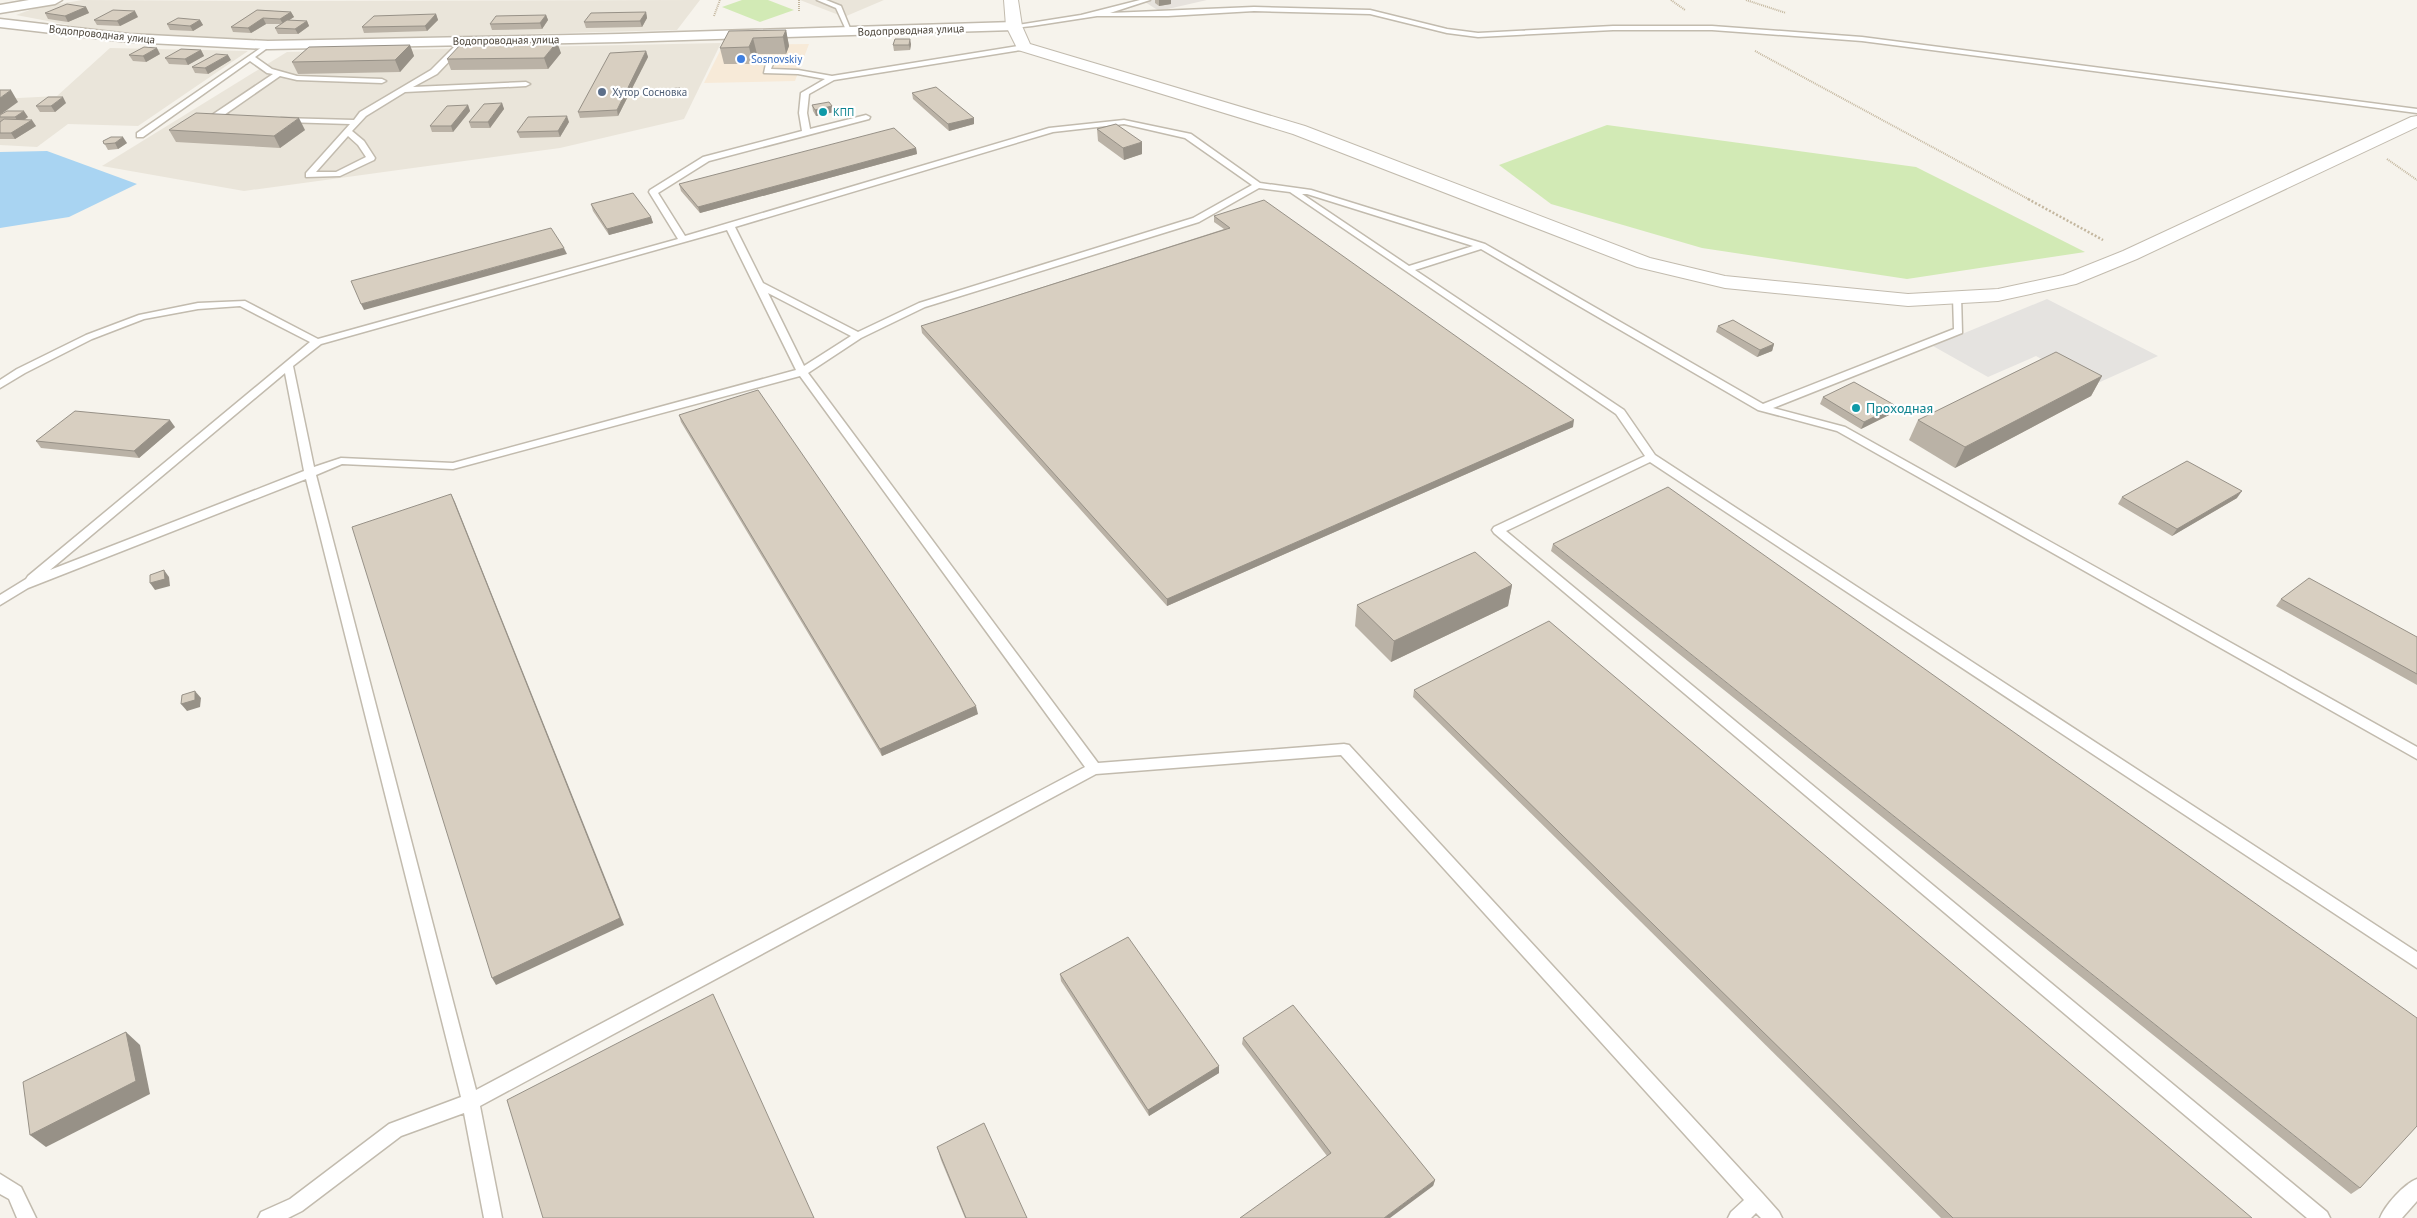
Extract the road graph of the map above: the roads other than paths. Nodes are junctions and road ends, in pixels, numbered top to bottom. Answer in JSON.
{"nodes":[{"id":1,"x":55,"y":0,"type":"edge"},
{"id":2,"x":820,"y":0,"type":"edge"},
{"id":3,"x":1011,"y":0,"type":"edge"},
{"id":4,"x":1147,"y":0,"type":"edge"},
{"id":5,"x":0,"y":9,"type":"edge"},
{"id":6,"x":1100,"y":15,"type":"junction"},
{"id":7,"x":0,"y":23,"type":"edge"},
{"id":8,"x":1014,"y":26,"type":"junction"},
{"id":9,"x":850,"y":32,"type":"junction"},
{"id":10,"x":465,"y":41,"type":"junction"},
{"id":11,"x":268,"y":45,"type":"junction"},
{"id":12,"x":1024,"y":47,"type":"junction"},
{"id":13,"x":250,"y":57,"type":"junction"},
{"id":14,"x":770,"y":61,"type":"edge"},
{"id":15,"x":279,"y":73,"type":"junction"},
{"id":16,"x":832,"y":78,"type":"junction"},
{"id":17,"x":382,"y":81,"type":"dead end"},
{"id":18,"x":526,"y":84,"type":"dead end"},
{"id":19,"x":402,"y":91,"type":"junction"},
{"id":20,"x":2417,"y":111,"type":"edge"},
{"id":21,"x":866,"y":117,"type":"dead end"},
{"id":22,"x":234,"y":118,"type":"edge"},
{"id":23,"x":271,"y":119,"type":"edge"},
{"id":24,"x":2417,"y":121,"type":"edge"},
{"id":25,"x":356,"y":122,"type":"junction"},
{"id":26,"x":348,"y":132,"type":"junction"},
{"id":27,"x":806,"y":132,"type":"junction"},
{"id":28,"x":140,"y":135,"type":"dead end"},
{"id":29,"x":1258,"y":185,"type":"junction"},
{"id":30,"x":1291,"y":190,"type":"junction"},
{"id":31,"x":729,"y":225,"type":"junction"},
{"id":32,"x":683,"y":240,"type":"junction"},
{"id":33,"x":1482,"y":246,"type":"junction"},
{"id":34,"x":1408,"y":269,"type":"junction"},
{"id":35,"x":759,"y":286,"type":"junction"},
{"id":36,"x":1958,"y":298,"type":"junction"},
{"id":37,"x":858,"y":336,"type":"junction"},
{"id":38,"x":318,"y":342,"type":"junction"},
{"id":39,"x":288,"y":365,"type":"junction"},
{"id":40,"x":802,"y":372,"type":"junction"},
{"id":41,"x":0,"y":384,"type":"edge"},
{"id":42,"x":1762,"y":408,"type":"junction"},
{"id":43,"x":1651,"y":457,"type":"junction"},
{"id":44,"x":310,"y":474,"type":"junction"},
{"id":45,"x":24,"y":585,"type":"junction"},
{"id":46,"x":0,"y":601,"type":"edge"},
{"id":47,"x":2417,"y":754,"type":"edge"},
{"id":48,"x":1094,"y":768,"type":"junction"},
{"id":49,"x":2417,"y":961,"type":"edge"},
{"id":50,"x":471,"y":1102,"type":"junction"},
{"id":51,"x":0,"y":1183,"type":"edge"},
{"id":52,"x":2417,"y":1188,"type":"edge"},
{"id":53,"x":1757,"y":1200,"type":"junction"},
{"id":54,"x":27,"y":1218,"type":"edge"},
{"id":55,"x":267,"y":1218,"type":"edge"},
{"id":56,"x":493,"y":1218,"type":"edge"},
{"id":57,"x":1737,"y":1218,"type":"edge"},
{"id":58,"x":1773,"y":1218,"type":"edge"},
{"id":59,"x":2322,"y":1218,"type":"edge"},
{"id":60,"x":2389,"y":1218,"type":"edge"}],
"edges":[{"from":1,"to":5,"type":"street"},
{"from":2,"to":9,"type":"lane"},
{"from":3,"to":8,"type":"street"},
{"from":4,"to":6,"type":"lane"},
{"from":6,"to":8,"type":"lane"},
{"from":6,"to":20,"type":"lane"},
{"from":7,"to":11,"type":"street","name":"Водопроводная улица"},
{"from":8,"to":9,"type":"street","name":"Водопроводная улица"},
{"from":8,"to":12,"type":"street"},
{"from":9,"to":10,"type":"street","name":"Водопроводная улица"},
{"from":10,"to":11,"type":"street","name":"Водопроводная улица"},
{"from":10,"to":19,"type":"lane"},
{"from":11,"to":13,"type":"lane"},
{"from":12,"to":16,"type":"lane"},
{"from":12,"to":36,"type":"street"},
{"from":13,"to":15,"type":"lane"},
{"from":13,"to":28,"type":"lane"},
{"from":14,"to":16,"type":"lane"},
{"from":15,"to":17,"type":"lane"},
{"from":15,"to":22,"type":"lane"},
{"from":16,"to":27,"type":"lane"},
{"from":18,"to":19,"type":"lane"},
{"from":19,"to":25,"type":"lane"},
{"from":21,"to":27,"type":"lane"},
{"from":23,"to":25,"type":"lane"},
{"from":24,"to":36,"type":"street"},
{"from":25,"to":26,"type":"lane"},
{"from":26,"to":26,"type":"lane"},
{"from":27,"to":32,"type":"lane"},
{"from":29,"to":30,"type":"lane"},
{"from":29,"to":31,"type":"lane"},
{"from":29,"to":37,"type":"lane"},
{"from":30,"to":33,"type":"lane"},
{"from":30,"to":34,"type":"lane"},
{"from":31,"to":32,"type":"lane"},
{"from":31,"to":35,"type":"lane"},
{"from":32,"to":38,"type":"lane"},
{"from":33,"to":34,"type":"lane"},
{"from":33,"to":42,"type":"lane"},
{"from":34,"to":43,"type":"lane"},
{"from":35,"to":37,"type":"lane"},
{"from":35,"to":40,"type":"lane"},
{"from":36,"to":42,"type":"lane"},
{"from":37,"to":40,"type":"lane"},
{"from":38,"to":39,"type":"lane"},
{"from":38,"to":41,"type":"lane"},
{"from":39,"to":44,"type":"lane"},
{"from":39,"to":45,"type":"lane"},
{"from":40,"to":44,"type":"lane"},
{"from":40,"to":48,"type":"lane"},
{"from":42,"to":47,"type":"lane"},
{"from":43,"to":49,"type":"lane"},
{"from":43,"to":59,"type":"lane"},
{"from":44,"to":45,"type":"lane"},
{"from":44,"to":50,"type":"lane"},
{"from":45,"to":46,"type":"lane"},
{"from":48,"to":50,"type":"lane"},
{"from":48,"to":53,"type":"lane"},
{"from":50,"to":55,"type":"lane"},
{"from":50,"to":56,"type":"lane"},
{"from":51,"to":54,"type":"lane"},
{"from":52,"to":60,"type":"lane"},
{"from":53,"to":57,"type":"lane"},
{"from":53,"to":58,"type":"lane"}]}
